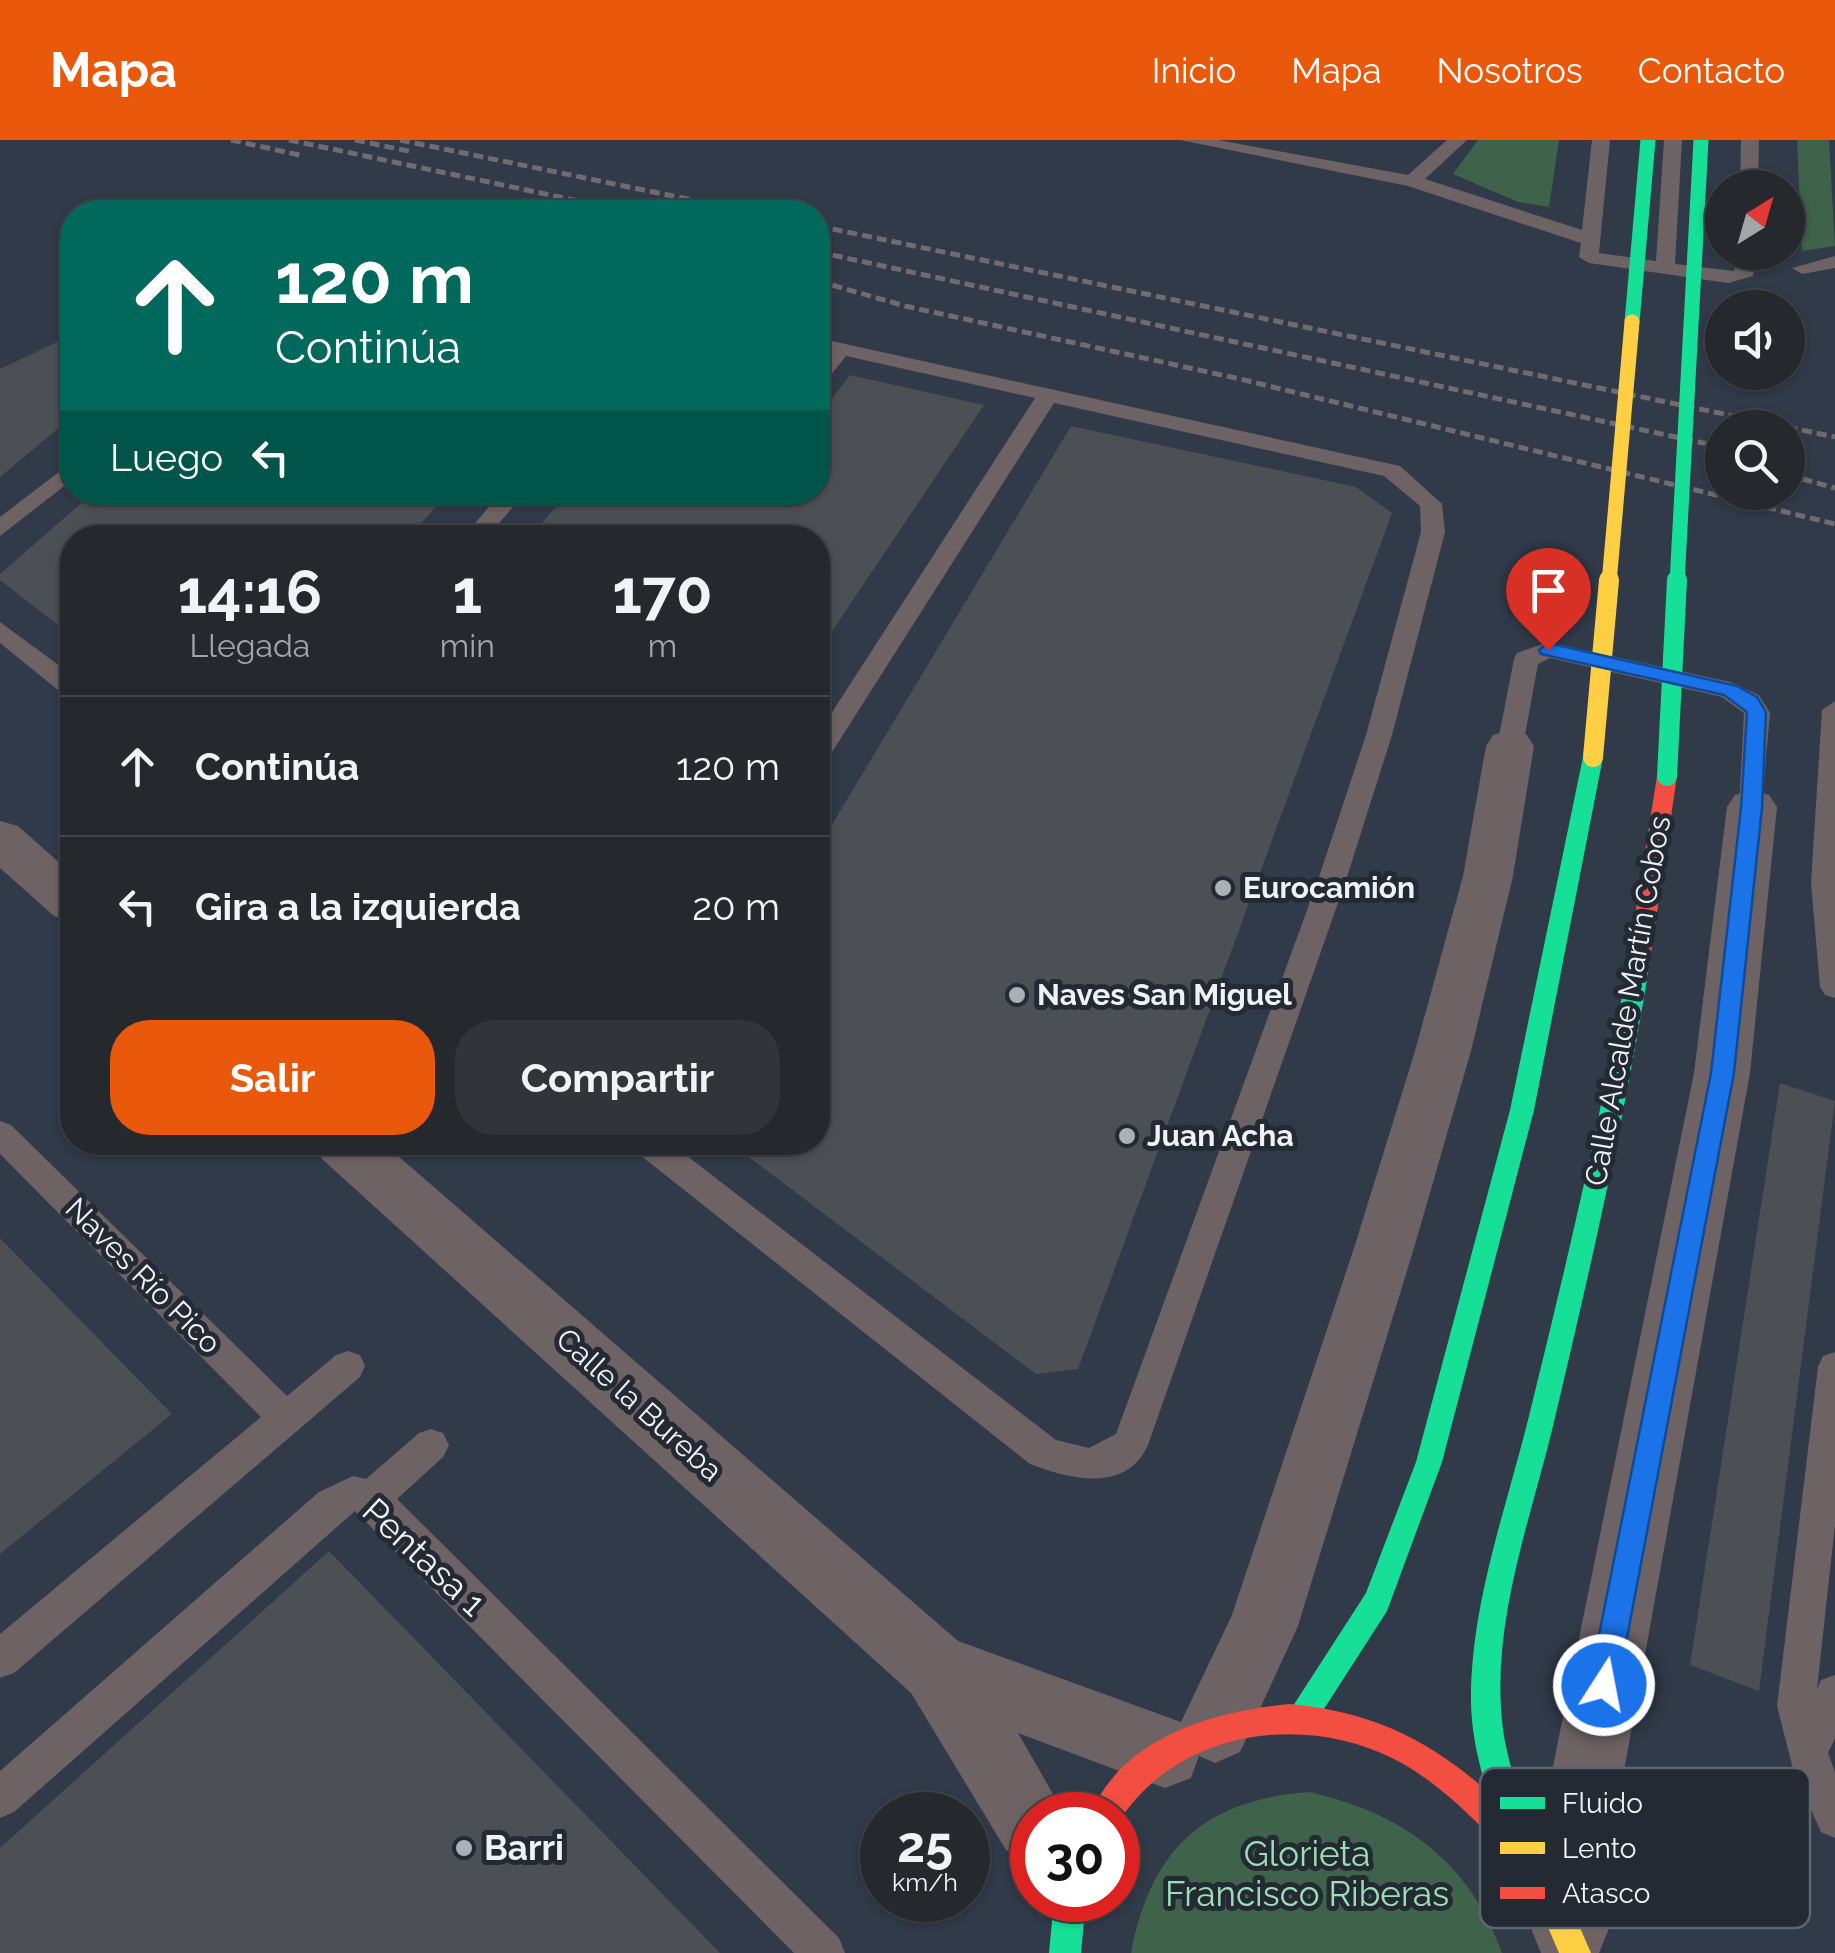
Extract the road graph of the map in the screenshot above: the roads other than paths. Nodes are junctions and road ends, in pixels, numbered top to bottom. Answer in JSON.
{"nodes":[{"id":1,"x":1189,"y":140,"type":"edge"},
{"id":2,"x":1458,"y":140,"type":"edge"},
{"id":3,"x":1601,"y":140,"type":"edge"},
{"id":4,"x":1648,"y":140,"type":"edge"},
{"id":5,"x":1673,"y":140,"type":"edge"},
{"id":6,"x":1701,"y":140,"type":"edge"},
{"id":7,"x":1750,"y":140,"type":"edge"},
{"id":8,"x":1749,"y":170,"type":"edge"},
{"id":9,"x":1412,"y":181,"type":"junction"},
{"id":10,"x":1589,"y":239,"type":"junction"},
{"id":11,"x":1835,"y":262,"type":"edge"},
{"id":12,"x":1665,"y":268,"type":"junction"},
{"id":13,"x":1744,"y":270,"type":"edge"},
{"id":14,"x":1835,"y":274,"type":"edge"},
{"id":15,"x":830,"y":347,"type":"edge"},
{"id":16,"x":1047,"y":397,"type":"junction"},
{"id":17,"x":60,"y":479,"type":"edge"},
{"id":18,"x":502,"y":505,"type":"edge"},
{"id":19,"x":485,"y":525,"type":"edge"},
{"id":20,"x":0,"y":529,"type":"edge"},
{"id":21,"x":0,"y":630,"type":"edge"},
{"id":22,"x":60,"y":678,"type":"edge"},
{"id":23,"x":1835,"y":710,"type":"edge"},
{"id":24,"x":830,"y":735,"type":"edge"},
{"id":25,"x":1510,"y":746,"type":"joint"},
{"id":26,"x":1752,"y":808,"type":"joint"},
{"id":27,"x":0,"y":839,"type":"edge"},
{"id":28,"x":60,"y":892,"type":"edge"},
{"id":29,"x":1835,"y":987,"type":"edge"},
{"id":30,"x":0,"y":1134,"type":"edge"},
{"id":31,"x":357,"y":1155,"type":"edge"},
{"id":32,"x":663,"y":1155,"type":"edge"},
{"id":33,"x":348,"y":1366,"type":"dead end"},
{"id":34,"x":1835,"y":1367,"type":"edge"},
{"id":35,"x":286,"y":1418,"type":"junction"},
{"id":36,"x":431,"y":1445,"type":"dead end"},
{"id":37,"x":371,"y":1498,"type":"junction"},
{"id":38,"x":0,"y":1658,"type":"edge"},
{"id":39,"x":936,"y":1668,"type":"junction"},
{"id":40,"x":1835,"y":1694,"type":"edge"},
{"id":41,"x":1304,"y":1716,"type":"junction"},
{"id":42,"x":1190,"y":1739,"type":"junction"},
{"id":43,"x":1808,"y":1753,"type":"junction"},
{"id":44,"x":1494,"y":1768,"type":"edge"},
{"id":45,"x":1589,"y":1768,"type":"edge"},
{"id":46,"x":1012,"y":1792,"type":"edge"},
{"id":47,"x":1131,"y":1792,"type":"edge"},
{"id":48,"x":0,"y":1798,"type":"edge"},
{"id":49,"x":1480,"y":1801,"type":"edge"},
{"id":50,"x":1835,"y":1818,"type":"edge"},
{"id":51,"x":1068,"y":1922,"type":"edge"},
{"id":52,"x":824,"y":1953,"type":"edge"},
{"id":53,"x":1065,"y":1953,"type":"edge"}],
"edges":[{"from":1,"to":9,"type":"lane"},
{"from":2,"to":9,"type":"lane"},
{"from":3,"to":10,"type":"lane"},
{"from":4,"to":41,"type":"main road","bridge":true},
{"from":5,"to":12,"type":"lane"},
{"from":6,"to":44,"type":"main road","name":"Calle Alcalde Martín Cobos","bridge":true},
{"from":7,"to":8,"type":"lane"},
{"from":9,"to":10,"type":"lane"},
{"from":10,"to":12,"type":"lane"},
{"from":11,"to":14,"type":"lane"},
{"from":12,"to":13,"type":"lane"},
{"from":15,"to":16,"type":"lane"},
{"from":16,"to":24,"type":"lane"},
{"from":16,"to":32,"type":"lane"},
{"from":17,"to":20,"type":"lane"},
{"from":18,"to":19,"type":"lane"},
{"from":21,"to":22,"type":"lane"},
{"from":23,"to":29,"type":"lane"},
{"from":25,"to":26,"type":"lane"},
{"from":25,"to":42,"type":"street"},
{"from":26,"to":45,"type":"street"},
{"from":27,"to":28,"type":"street"},
{"from":30,"to":35,"type":"lane","name":"Naves Río Pico"},
{"from":31,"to":39,"type":"street","name":"Calle la Bureba"},
{"from":33,"to":35,"type":"lane"},
{"from":34,"to":43,"type":"lane"},
{"from":35,"to":38,"type":"lane"},
{"from":36,"to":37,"type":"lane"},
{"from":37,"to":48,"type":"lane","name":"Pentasa 1"},
{"from":37,"to":52,"type":"lane","name":"Pentasa 1"},
{"from":39,"to":42,"type":"street","name":"Calle la Bureba"},
{"from":39,"to":46,"type":"street","name":"Calle la Bureba"},
{"from":40,"to":43,"type":"lane"},
{"from":41,"to":42,"type":"main road"},
{"from":41,"to":49,"type":"main road"},
{"from":42,"to":47,"type":"main road"},
{"from":43,"to":50,"type":"lane"},
{"from":51,"to":53,"type":"main road"}]}
